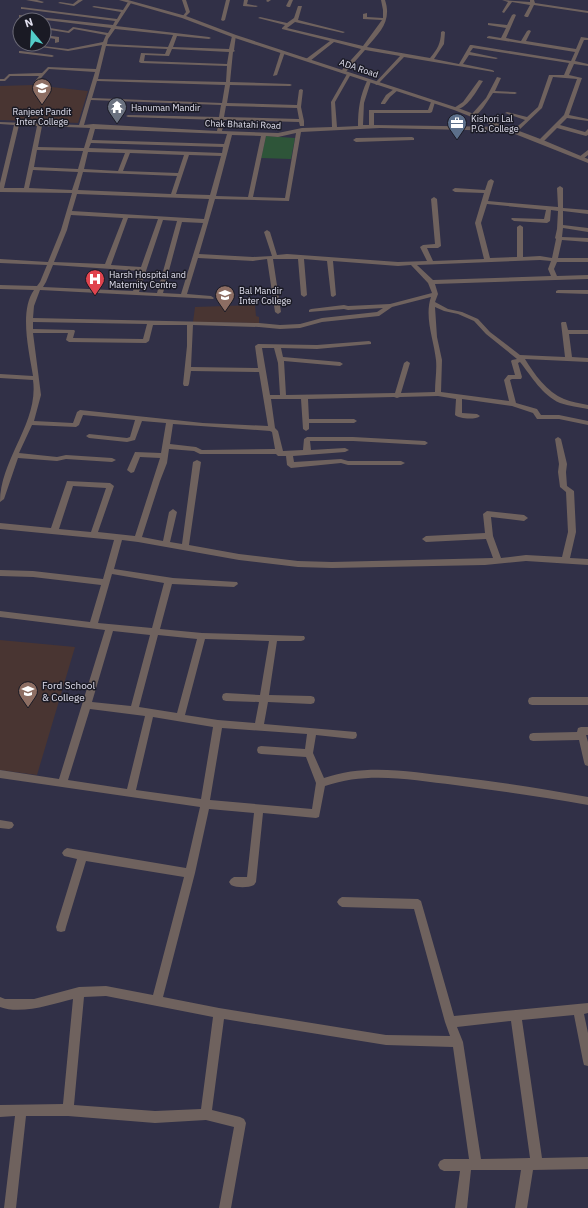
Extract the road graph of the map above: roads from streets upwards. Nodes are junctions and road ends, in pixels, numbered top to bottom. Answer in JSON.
{"nodes":[{"id":1,"x":28,"y":0,"type":"edge"},
{"id":2,"x":81,"y":0,"type":"edge"},
{"id":3,"x":184,"y":0,"type":"edge"},
{"id":4,"x":228,"y":0,"type":"edge"},
{"id":5,"x":246,"y":0,"type":"edge"},
{"id":6,"x":291,"y":0,"type":"edge"},
{"id":7,"x":384,"y":0,"type":"edge"},
{"id":8,"x":504,"y":0,"type":"edge"},
{"id":9,"x":125,"y":1,"type":"edge"},
{"id":10,"x":511,"y":1,"type":"junction"},
{"id":11,"x":42,"y":2,"type":"dead end"},
{"id":12,"x":532,"y":2,"type":"edge"},
{"id":13,"x":60,"y":3,"type":"dead end"},
{"id":14,"x":256,"y":6,"type":"dead end"},
{"id":15,"x":288,"y":6,"type":"dead end"},
{"id":16,"x":300,"y":7,"type":"dead end"},
{"id":17,"x":23,"y":8,"type":"dead end"},
{"id":18,"x":94,"y":8,"type":"dead end"},
{"id":19,"x":124,"y":11,"type":"junction"},
{"id":20,"x":504,"y":12,"type":"dead end"},
{"id":21,"x":588,"y":12,"type":"edge"},
{"id":22,"x":365,"y":14,"type":"dead end"},
{"id":23,"x":514,"y":16,"type":"dead end"},
{"id":24,"x":526,"y":16,"type":"dead end"},
{"id":25,"x":184,"y":17,"type":"junction"},
{"id":26,"x":260,"y":18,"type":"dead end"},
{"id":27,"x":385,"y":18,"type":"junction"},
{"id":28,"x":52,"y":20,"type":"edge"},
{"id":29,"x":118,"y":20,"type":"junction"},
{"id":30,"x":223,"y":20,"type":"dead end"},
{"id":31,"x":294,"y":20,"type":"junction"},
{"id":32,"x":490,"y":24,"type":"dead end"},
{"id":33,"x":288,"y":25,"type":"junction"},
{"id":34,"x":509,"y":26,"type":"junction"},
{"id":35,"x":65,"y":27,"type":"dead end"},
{"id":36,"x":113,"y":27,"type":"junction"},
{"id":37,"x":73,"y":28,"type":"junction"},
{"id":38,"x":52,"y":29,"type":"edge"},
{"id":39,"x":216,"y":29,"type":"junction"},
{"id":40,"x":529,"y":31,"type":"dead end"},
{"id":41,"x":343,"y":32,"type":"dead end"},
{"id":42,"x":443,"y":32,"type":"dead end"},
{"id":43,"x":108,"y":34,"type":"junction"},
{"id":44,"x":176,"y":34,"type":"junction"},
{"id":45,"x":234,"y":36,"type":"junction"},
{"id":46,"x":52,"y":37,"type":"edge"},
{"id":47,"x":489,"y":37,"type":"dead end"},
{"id":48,"x":209,"y":38,"type":"junction"},
{"id":49,"x":502,"y":39,"type":"junction"},
{"id":50,"x":588,"y":39,"type":"edge"},
{"id":51,"x":333,"y":40,"type":"junction"},
{"id":52,"x":57,"y":42,"type":"dead end"},
{"id":53,"x":523,"y":42,"type":"junction"},
{"id":54,"x":104,"y":44,"type":"junction"},
{"id":55,"x":52,"y":48,"type":"edge"},
{"id":56,"x":170,"y":48,"type":"junction"},
{"id":57,"x":364,"y":48,"type":"junction"},
{"id":58,"x":61,"y":49,"type":"junction"},
{"id":59,"x":206,"y":50,"type":"junction"},
{"id":60,"x":233,"y":51,"type":"junction"},
{"id":61,"x":578,"y":51,"type":"junction"},
{"id":62,"x":21,"y":52,"type":"dead end"},
{"id":63,"x":283,"y":52,"type":"junction"},
{"id":64,"x":468,"y":53,"type":"junction"},
{"id":65,"x":403,"y":55,"type":"junction"},
{"id":66,"x":496,"y":58,"type":"dead end"},
{"id":67,"x":308,"y":60,"type":"junction"},
{"id":68,"x":431,"y":60,"type":"junction"},
{"id":69,"x":573,"y":63,"type":"junction"},
{"id":70,"x":229,"y":64,"type":"junction"},
{"id":71,"x":460,"y":65,"type":"junction"},
{"id":72,"x":588,"y":65,"type":"edge"},
{"id":73,"x":98,"y":71,"type":"junction"},
{"id":74,"x":492,"y":71,"type":"dead end"},
{"id":75,"x":343,"y":72,"type":"junction"},
{"id":76,"x":42,"y":74,"type":"junction"},
{"id":77,"x":349,"y":74,"type":"junction"},
{"id":78,"x":275,"y":75,"type":"dead end"},
{"id":79,"x":566,"y":76,"type":"junction"},
{"id":80,"x":499,"y":78,"type":"dead end"},
{"id":81,"x":95,"y":80,"type":"junction"},
{"id":82,"x":369,"y":81,"type":"junction"},
{"id":83,"x":481,"y":81,"type":"dead end"},
{"id":84,"x":2,"y":82,"type":"edge"},
{"id":85,"x":228,"y":83,"type":"junction"},
{"id":86,"x":35,"y":84,"type":"dead end"},
{"id":87,"x":377,"y":84,"type":"junction"},
{"id":88,"x":290,"y":85,"type":"dead end"},
{"id":89,"x":301,"y":90,"type":"dead end"},
{"id":90,"x":396,"y":90,"type":"junction"},
{"id":91,"x":492,"y":92,"type":"junction"},
{"id":92,"x":515,"y":93,"type":"dead end"},
{"id":93,"x":90,"y":99,"type":"junction"},
{"id":94,"x":433,"y":102,"type":"junction"},
{"id":95,"x":382,"y":103,"type":"dead end"},
{"id":96,"x":224,"y":105,"type":"junction"},
{"id":97,"x":299,"y":107,"type":"junction"},
{"id":98,"x":456,"y":109,"type":"junction"},
{"id":99,"x":507,"y":112,"type":"dead end"},
{"id":100,"x":474,"y":115,"type":"junction"},
{"id":101,"x":128,"y":116,"type":"dead end"},
{"id":102,"x":566,"y":116,"type":"junction"},
{"id":103,"x":221,"y":119,"type":"junction"},
{"id":104,"x":528,"y":119,"type":"junction"},
{"id":105,"x":588,"y":120,"type":"edge"},
{"id":106,"x":302,"y":121,"type":"junction"},
{"id":107,"x":0,"y":123,"type":"edge"},
{"id":108,"x":17,"y":124,"type":"junction"},
{"id":109,"x":40,"y":125,"type":"junction"},
{"id":110,"x":81,"y":126,"type":"junction"},
{"id":111,"x":93,"y":126,"type":"junction"},
{"id":112,"x":372,"y":126,"type":"junction"},
{"id":113,"x":380,"y":126,"type":"junction"},
{"id":114,"x":557,"y":126,"type":"junction"},
{"id":115,"x":361,"y":127,"type":"junction"},
{"id":116,"x":334,"y":129,"type":"junction"},
{"id":117,"x":301,"y":130,"type":"junction"},
{"id":118,"x":512,"y":130,"type":"junction"},
{"id":119,"x":588,"y":131,"type":"edge"},
{"id":120,"x":219,"y":132,"type":"junction"},
{"id":121,"x":230,"y":132,"type":"junction"},
{"id":122,"x":264,"y":134,"type":"junction"},
{"id":123,"x":381,"y":139,"type":"junction"},
{"id":124,"x":412,"y":139,"type":"dead end"},
{"id":125,"x":356,"y":140,"type":"dead end"},
{"id":126,"x":89,"y":141,"type":"junction"},
{"id":127,"x":541,"y":141,"type":"junction"},
{"id":128,"x":226,"y":146,"type":"junction"},
{"id":129,"x":36,"y":148,"type":"junction"},
{"id":130,"x":87,"y":149,"type":"junction"},
{"id":131,"x":128,"y":151,"type":"junction"},
{"id":132,"x":588,"y":152,"type":"edge"},
{"id":133,"x":187,"y":153,"type":"junction"},
{"id":134,"x":224,"y":155,"type":"junction"},
{"id":135,"x":581,"y":158,"type":"junction"},
{"id":136,"x":588,"y":161,"type":"edge"},
{"id":137,"x":31,"y":168,"type":"junction"},
{"id":138,"x":81,"y":171,"type":"junction"},
{"id":139,"x":120,"y":172,"type":"junction"},
{"id":140,"x":179,"y":175,"type":"junction"},
{"id":141,"x":491,"y":181,"type":"dead end"},
{"id":142,"x":560,"y":188,"type":"dead end"},
{"id":143,"x":0,"y":190,"type":"edge"},
{"id":144,"x":26,"y":190,"type":"junction"},
{"id":145,"x":455,"y":190,"type":"dead end"},
{"id":146,"x":76,"y":192,"type":"junction"},
{"id":147,"x":488,"y":192,"type":"junction"},
{"id":148,"x":173,"y":195,"type":"junction"},
{"id":149,"x":212,"y":196,"type":"junction"},
{"id":150,"x":250,"y":198,"type":"junction"},
{"id":151,"x":434,"y":199,"type":"dead end"},
{"id":152,"x":485,"y":202,"type":"junction"},
{"id":153,"x":549,"y":208,"type":"junction"},
{"id":154,"x":561,"y":209,"type":"junction"},
{"id":155,"x":588,"y":212,"type":"edge"},
{"id":156,"x":70,"y":214,"type":"junction"},
{"id":157,"x":126,"y":216,"type":"junction"},
{"id":158,"x":161,"y":218,"type":"junction"},
{"id":159,"x":514,"y":219,"type":"dead end"},
{"id":160,"x":180,"y":220,"type":"junction"},
{"id":161,"x":206,"y":221,"type":"junction"},
{"id":162,"x":560,"y":226,"type":"junction"},
{"id":163,"x":520,"y":227,"type":"dead end"},
{"id":164,"x":588,"y":230,"type":"edge"},
{"id":165,"x":267,"y":232,"type":"dead end"},
{"id":166,"x":558,"y":238,"type":"junction"},
{"id":167,"x":588,"y":240,"type":"edge"},
{"id":168,"x":195,"y":256,"type":"junction"},
{"id":169,"x":272,"y":257,"type":"junction"},
{"id":170,"x":301,"y":257,"type":"junction"},
{"id":171,"x":520,"y":258,"type":"junction"},
{"id":172,"x":330,"y":259,"type":"junction"},
{"id":173,"x":487,"y":260,"type":"junction"},
{"id":174,"x":555,"y":260,"type":"junction"},
{"id":175,"x":588,"y":260,"type":"edge"},
{"id":176,"x":0,"y":261,"type":"edge"},
{"id":177,"x":431,"y":262,"type":"junction"},
{"id":178,"x":51,"y":263,"type":"junction"},
{"id":179,"x":412,"y":263,"type":"junction"},
{"id":180,"x":107,"y":266,"type":"junction"},
{"id":181,"x":144,"y":268,"type":"junction"},
{"id":182,"x":588,"y":277,"type":"edge"},
{"id":183,"x":555,"y":278,"type":"junction"},
{"id":184,"x":431,"y":282,"type":"junction"},
{"id":185,"x":0,"y":287,"type":"edge"},
{"id":186,"x":37,"y":288,"type":"junction"},
{"id":187,"x":558,"y":292,"type":"dead end"},
{"id":188,"x":588,"y":292,"type":"edge"},
{"id":189,"x":135,"y":294,"type":"junction"},
{"id":190,"x":435,"y":294,"type":"junction"},
{"id":191,"x":159,"y":295,"type":"junction"},
{"id":192,"x":304,"y":295,"type":"dead end"},
{"id":193,"x":333,"y":295,"type":"dead end"},
{"id":194,"x":183,"y":296,"type":"junction"},
{"id":195,"x":210,"y":298,"type":"dead end"},
{"id":196,"x":432,"y":303,"type":"junction"},
{"id":197,"x":390,"y":306,"type":"junction"},
{"id":198,"x":311,"y":311,"type":"dead end"},
{"id":199,"x":278,"y":312,"type":"dead end"},
{"id":200,"x":30,"y":320,"type":"junction"},
{"id":201,"x":74,"y":321,"type":"junction"},
{"id":202,"x":150,"y":323,"type":"junction"},
{"id":203,"x":564,"y":323,"type":"dead end"},
{"id":204,"x":190,"y":324,"type":"junction"},
{"id":205,"x":29,"y":331,"type":"junction"},
{"id":206,"x":72,"y":331,"type":"junction"},
{"id":207,"x":566,"y":332,"type":"junction"},
{"id":208,"x":588,"y":332,"type":"edge"},
{"id":209,"x":369,"y":343,"type":"dead end"},
{"id":210,"x":277,"y":346,"type":"junction"},
{"id":211,"x":280,"y":359,"type":"junction"},
{"id":212,"x":521,"y":359,"type":"junction"},
{"id":213,"x":569,"y":359,"type":"junction"},
{"id":214,"x":588,"y":360,"type":"edge"},
{"id":215,"x":407,"y":363,"type":"dead end"},
{"id":216,"x":340,"y":364,"type":"dead end"},
{"id":217,"x":188,"y":368,"type":"junction"},
{"id":218,"x":261,"y":370,"type":"junction"},
{"id":219,"x":0,"y":376,"type":"edge"},
{"id":220,"x":35,"y":378,"type":"junction"},
{"id":221,"x":186,"y":384,"type":"dead end"},
{"id":222,"x":438,"y":394,"type":"junction"},
{"id":223,"x":304,"y":396,"type":"junction"},
{"id":224,"x":397,"y":396,"type":"junction"},
{"id":225,"x":268,"y":397,"type":"junction"},
{"id":226,"x":283,"y":397,"type":"junction"},
{"id":227,"x":459,"y":397,"type":"junction"},
{"id":228,"x":513,"y":404,"type":"junction"},
{"id":229,"x":588,"y":407,"type":"edge"},
{"id":230,"x":477,"y":416,"type":"dead end"},
{"id":231,"x":139,"y":418,"type":"junction"},
{"id":232,"x":170,"y":421,"type":"junction"},
{"id":233,"x":354,"y":422,"type":"dead end"},
{"id":234,"x":588,"y":423,"type":"edge"},
{"id":235,"x":29,"y":424,"type":"junction"},
{"id":236,"x":272,"y":428,"type":"junction"},
{"id":237,"x":89,"y":436,"type":"dead end"},
{"id":238,"x":345,"y":439,"type":"junction"},
{"id":239,"x":558,"y":439,"type":"dead end"},
{"id":240,"x":425,"y":443,"type":"dead end"},
{"id":241,"x":166,"y":446,"type":"junction"},
{"id":242,"x":279,"y":450,"type":"junction"},
{"id":243,"x":345,"y":450,"type":"junction"},
{"id":244,"x":308,"y":452,"type":"junction"},
{"id":245,"x":289,"y":454,"type":"junction"},
{"id":246,"x":15,"y":455,"type":"junction"},
{"id":247,"x":164,"y":456,"type":"junction"},
{"id":248,"x":112,"y":460,"type":"dead end"},
{"id":249,"x":197,"y":462,"type":"dead end"},
{"id":250,"x":345,"y":462,"type":"junction"},
{"id":251,"x":401,"y":463,"type":"dead end"},
{"id":252,"x":131,"y":470,"type":"dead end"},
{"id":253,"x":3,"y":481,"type":"edge"},
{"id":254,"x":0,"y":499,"type":"edge"},
{"id":255,"x":172,"y":512,"type":"dead end"},
{"id":256,"x":524,"y":518,"type":"dead end"},
{"id":257,"x":0,"y":526,"type":"edge"},
{"id":258,"x":54,"y":531,"type":"junction"},
{"id":259,"x":94,"y":534,"type":"junction"},
{"id":260,"x":489,"y":536,"type":"junction"},
{"id":261,"x":119,"y":537,"type":"junction"},
{"id":262,"x":138,"y":539,"type":"junction"},
{"id":263,"x":426,"y":539,"type":"dead end"},
{"id":264,"x":166,"y":544,"type":"junction"},
{"id":265,"x":185,"y":547,"type":"junction"},
{"id":266,"x":566,"y":559,"type":"junction"},
{"id":267,"x":498,"y":561,"type":"junction"},
{"id":268,"x":588,"y":562,"type":"edge"},
{"id":269,"x":109,"y":571,"type":"junction"},
{"id":270,"x":0,"y":572,"type":"edge"},
{"id":271,"x":169,"y":580,"type":"junction"},
{"id":272,"x":106,"y":582,"type":"junction"},
{"id":273,"x":234,"y":584,"type":"dead end"},
{"id":274,"x":0,"y":614,"type":"edge"},
{"id":275,"x":93,"y":626,"type":"junction"},
{"id":276,"x":110,"y":628,"type":"junction"},
{"id":277,"x":156,"y":632,"type":"junction"},
{"id":278,"x":202,"y":636,"type":"junction"},
{"id":279,"x":272,"y":638,"type":"junction"},
{"id":280,"x":301,"y":638,"type":"dead end"},
{"id":281,"x":226,"y":697,"type":"dead end"},
{"id":282,"x":264,"y":698,"type":"junction"},
{"id":283,"x":311,"y":700,"type":"dead end"},
{"id":284,"x":532,"y":701,"type":"dead end"},
{"id":285,"x":588,"y":701,"type":"edge"},
{"id":286,"x":86,"y":705,"type":"junction"},
{"id":287,"x":134,"y":710,"type":"junction"},
{"id":288,"x":150,"y":713,"type":"junction"},
{"id":289,"x":180,"y":718,"type":"junction"},
{"id":290,"x":218,"y":724,"type":"junction"},
{"id":291,"x":259,"y":727,"type":"junction"},
{"id":292,"x":312,"y":731,"type":"junction"},
{"id":293,"x":353,"y":735,"type":"dead end"},
{"id":294,"x":584,"y":736,"type":"edge"},
{"id":295,"x":534,"y":737,"type":"dead end"},
{"id":296,"x":260,"y":750,"type":"dead end"},
{"id":297,"x":309,"y":753,"type":"junction"},
{"id":298,"x":588,"y":762,"type":"edge"},
{"id":299,"x":0,"y":774,"type":"edge"},
{"id":300,"x":63,"y":782,"type":"junction"},
{"id":301,"x":321,"y":783,"type":"junction"},
{"id":302,"x":131,"y":793,"type":"junction"},
{"id":303,"x":588,"y":801,"type":"edge"},
{"id":304,"x":205,"y":804,"type":"junction"},
{"id":305,"x":259,"y":808,"type":"junction"},
{"id":306,"x":67,"y":853,"type":"dead end"},
{"id":307,"x":83,"y":856,"type":"junction"},
{"id":308,"x":190,"y":873,"type":"junction"},
{"id":309,"x":234,"y":882,"type":"dead end"},
{"id":310,"x":342,"y":902,"type":"dead end"},
{"id":311,"x":61,"y":927,"type":"dead end"},
{"id":312,"x":79,"y":992,"type":"junction"},
{"id":313,"x":156,"y":1000,"type":"junction"},
{"id":314,"x":0,"y":1002,"type":"edge"},
{"id":315,"x":583,"y":1008,"type":"edge"},
{"id":316,"x":219,"y":1013,"type":"junction"},
{"id":317,"x":516,"y":1016,"type":"junction"},
{"id":318,"x":450,"y":1022,"type":"junction"},
{"id":319,"x":458,"y":1042,"type":"junction"},
{"id":320,"x":588,"y":1061,"type":"edge"},
{"id":321,"x":21,"y":1110,"type":"junction"},
{"id":322,"x":68,"y":1110,"type":"junction"},
{"id":323,"x":0,"y":1111,"type":"edge"},
{"id":324,"x":206,"y":1114,"type":"junction"},
{"id":325,"x":588,"y":1163,"type":"edge"},
{"id":326,"x":533,"y":1164,"type":"junction"},
{"id":327,"x":444,"y":1165,"type":"dead end"},
{"id":328,"x":471,"y":1165,"type":"junction"},
{"id":329,"x":10,"y":1208,"type":"edge"},
{"id":330,"x":225,"y":1208,"type":"edge"},
{"id":331,"x":461,"y":1208,"type":"edge"},
{"id":332,"x":521,"y":1208,"type":"edge"}],
"edges":[{"from":1,"to":11,"type":"street"},
{"from":2,"to":13,"type":"street"},
{"from":3,"to":25,"type":"street"},
{"from":4,"to":30,"type":"street"},
{"from":5,"to":14,"type":"street"},
{"from":6,"to":15,"type":"street"},
{"from":7,"to":27,"type":"street"},
{"from":8,"to":10,"type":"street"},
{"from":9,"to":19,"type":"street"},
{"from":9,"to":25,"type":"street","name":"ADA Road"},
{"from":10,"to":12,"type":"street"},
{"from":10,"to":20,"type":"street"},
{"from":12,"to":21,"type":"street"},
{"from":12,"to":24,"type":"street"},
{"from":16,"to":31,"type":"street"},
{"from":17,"to":29,"type":"street"},
{"from":18,"to":19,"type":"street"},
{"from":19,"to":29,"type":"street"},
{"from":22,"to":27,"type":"street"},
{"from":23,"to":34,"type":"street"},
{"from":25,"to":39,"type":"street","name":"ADA Road"},
{"from":26,"to":33,"type":"street"},
{"from":27,"to":57,"type":"street"},
{"from":28,"to":36,"type":"street"},
{"from":29,"to":36,"type":"street"},
{"from":31,"to":33,"type":"street"},
{"from":31,"to":41,"type":"street"},
{"from":32,"to":34,"type":"street"},
{"from":33,"to":51,"type":"street"},
{"from":34,"to":49,"type":"street"},
{"from":35,"to":37,"type":"street"},
{"from":36,"to":43,"type":"street"},
{"from":36,"to":44,"type":"street"},
{"from":37,"to":38,"type":"street"},
{"from":37,"to":43,"type":"street"},
{"from":39,"to":45,"type":"street","name":"ADA Road"},
{"from":39,"to":48,"type":"street"},
{"from":40,"to":53,"type":"street"},
{"from":42,"to":68,"type":"street"},
{"from":43,"to":54,"type":"street"},
{"from":44,"to":48,"type":"street"},
{"from":44,"to":56,"type":"street"},
{"from":45,"to":60,"type":"street"},
{"from":45,"to":63,"type":"street","name":"ADA Road"},
{"from":46,"to":52,"type":"street"},
{"from":47,"to":49,"type":"street"},
{"from":48,"to":59,"type":"street"},
{"from":49,"to":53,"type":"street"},
{"from":50,"to":61,"type":"street"},
{"from":51,"to":57,"type":"street"},
{"from":51,"to":67,"type":"street"},
{"from":53,"to":61,"type":"street"},
{"from":54,"to":56,"type":"street"},
{"from":54,"to":58,"type":"street"},
{"from":54,"to":73,"type":"street"},
{"from":55,"to":58,"type":"street"},
{"from":56,"to":59,"type":"street"},
{"from":56,"to":70,"type":"street"},
{"from":57,"to":65,"type":"street"},
{"from":57,"to":75,"type":"street"},
{"from":58,"to":62,"type":"street"},
{"from":59,"to":60,"type":"street"},
{"from":60,"to":70,"type":"street"},
{"from":61,"to":69,"type":"street"},
{"from":63,"to":67,"type":"street","name":"ADA Road"},
{"from":63,"to":78,"type":"street"},
{"from":64,"to":66,"type":"street"},
{"from":64,"to":69,"type":"street"},
{"from":64,"to":71,"type":"street"},
{"from":65,"to":68,"type":"street"},
{"from":65,"to":87,"type":"street"},
{"from":67,"to":75,"type":"street","name":"ADA Road"},
{"from":68,"to":71,"type":"street"},
{"from":69,"to":72,"type":"street"},
{"from":69,"to":79,"type":"street"},
{"from":70,"to":85,"type":"street"},
{"from":71,"to":74,"type":"street"},
{"from":73,"to":76,"type":"street"},
{"from":73,"to":81,"type":"street"},
{"from":75,"to":77,"type":"street","name":"ADA Road"},
{"from":76,"to":84,"type":"street"},
{"from":76,"to":86,"type":"street"},
{"from":77,"to":82,"type":"street","name":"ADA Road"},
{"from":77,"to":116,"type":"street"},
{"from":79,"to":102,"type":"street"},
{"from":79,"to":104,"type":"street"},
{"from":80,"to":91,"type":"street"},
{"from":81,"to":85,"type":"street"},
{"from":81,"to":93,"type":"street"},
{"from":82,"to":87,"type":"street","name":"ADA Road"},
{"from":82,"to":115,"type":"street"},
{"from":83,"to":98,"type":"street"},
{"from":85,"to":88,"type":"street"},
{"from":85,"to":96,"type":"street"},
{"from":87,"to":90,"type":"street","name":"ADA Road"},
{"from":89,"to":97,"type":"street"},
{"from":90,"to":94,"type":"street","name":"ADA Road"},
{"from":90,"to":95,"type":"street"},
{"from":91,"to":92,"type":"street"},
{"from":91,"to":100,"type":"street"},
{"from":93,"to":96,"type":"street"},
{"from":93,"to":110,"type":"street"},
{"from":94,"to":98,"type":"street","name":"ADA Road"},
{"from":94,"to":112,"type":"street"},
{"from":96,"to":97,"type":"street"},
{"from":96,"to":103,"type":"street"},
{"from":97,"to":106,"type":"street"},
{"from":98,"to":100,"type":"street","name":"ADA Road"},
{"from":99,"to":104,"type":"street"},
{"from":100,"to":118,"type":"street","name":"ADA Road"},
{"from":101,"to":103,"type":"street"},
{"from":102,"to":105,"type":"street"},
{"from":102,"to":114,"type":"street"},
{"from":103,"to":106,"type":"street"},
{"from":103,"to":120,"type":"street"},
{"from":104,"to":118,"type":"street"},
{"from":106,"to":117,"type":"street"},
{"from":107,"to":108,"type":"street","name":"Chak Bhatahi Road"},
{"from":108,"to":109,"type":"street","name":"Chak Bhatahi Road"},
{"from":108,"to":143,"type":"street"},
{"from":109,"to":110,"type":"street","name":"Chak Bhatahi Road"},
{"from":109,"to":129,"type":"street"},
{"from":110,"to":111,"type":"street","name":"Chak Bhatahi Road"},
{"from":111,"to":120,"type":"street","name":"Chak Bhatahi Road"},
{"from":111,"to":126,"type":"street"},
{"from":112,"to":113,"type":"street","name":"Chak Bhatahi Road"},
{"from":112,"to":115,"type":"street","name":"Chak Bhatahi Road"},
{"from":113,"to":118,"type":"street","name":"Chak Bhatahi Road"},
{"from":113,"to":123,"type":"street"},
{"from":114,"to":119,"type":"street"},
{"from":114,"to":127,"type":"street"},
{"from":115,"to":116,"type":"street","name":"Chak Bhatahi Road"},
{"from":116,"to":117,"type":"street","name":"Chak Bhatahi Road"},
{"from":117,"to":122,"type":"street","name":"Chak Bhatahi Road"},
{"from":117,"to":150,"type":"street"},
{"from":118,"to":127,"type":"street","name":"ADA Road"},
{"from":120,"to":121,"type":"street","name":"Chak Bhatahi Road"},
{"from":121,"to":122,"type":"street","name":"Chak Bhatahi Road"},
{"from":121,"to":128,"type":"street"},
{"from":122,"to":150,"type":"street"},
{"from":123,"to":124,"type":"street"},
{"from":123,"to":125,"type":"street"},
{"from":126,"to":128,"type":"street"},
{"from":126,"to":130,"type":"street"},
{"from":127,"to":135,"type":"street","name":"ADA Road"},
{"from":128,"to":134,"type":"street"},
{"from":129,"to":130,"type":"street"},
{"from":129,"to":137,"type":"street"},
{"from":130,"to":131,"type":"street"},
{"from":130,"to":138,"type":"street"},
{"from":131,"to":133,"type":"street"},
{"from":131,"to":139,"type":"street"},
{"from":132,"to":135,"type":"street"},
{"from":133,"to":134,"type":"street"},
{"from":133,"to":140,"type":"street"},
{"from":134,"to":149,"type":"street"},
{"from":135,"to":136,"type":"street","name":"ADA Road"},
{"from":137,"to":138,"type":"street"},
{"from":137,"to":144,"type":"street"},
{"from":138,"to":139,"type":"street"},
{"from":138,"to":146,"type":"street"},
{"from":139,"to":140,"type":"street"},
{"from":140,"to":148,"type":"street"},
{"from":141,"to":147,"type":"street"},
{"from":142,"to":154,"type":"street"},
{"from":143,"to":144,"type":"street"},
{"from":144,"to":146,"type":"street"},
{"from":145,"to":147,"type":"street"},
{"from":146,"to":148,"type":"street"},
{"from":146,"to":156,"type":"street"},
{"from":147,"to":152,"type":"street"},
{"from":148,"to":149,"type":"street"},
{"from":149,"to":150,"type":"street"},
{"from":149,"to":161,"type":"street"},
{"from":151,"to":177,"type":"street"},
{"from":152,"to":153,"type":"street"},
{"from":152,"to":173,"type":"street"},
{"from":153,"to":154,"type":"street"},
{"from":153,"to":159,"type":"street"},
{"from":154,"to":155,"type":"street"},
{"from":154,"to":162,"type":"street"},
{"from":156,"to":157,"type":"street"},
{"from":156,"to":178,"type":"street"},
{"from":157,"to":158,"type":"street"},
{"from":157,"to":180,"type":"street"},
{"from":158,"to":160,"type":"street"},
{"from":158,"to":181,"type":"street"},
{"from":160,"to":161,"type":"street"},
{"from":160,"to":191,"type":"street"},
{"from":161,"to":168,"type":"street"},
{"from":162,"to":164,"type":"street"},
{"from":162,"to":166,"type":"street"},
{"from":163,"to":171,"type":"street"},
{"from":165,"to":169,"type":"street"},
{"from":166,"to":167,"type":"street"},
{"from":166,"to":174,"type":"street"},
{"from":168,"to":169,"type":"street"},
{"from":168,"to":194,"type":"street"},
{"from":169,"to":170,"type":"street"},
{"from":169,"to":199,"type":"street"},
{"from":170,"to":172,"type":"street"},
{"from":170,"to":192,"type":"street"},
{"from":171,"to":173,"type":"street"},
{"from":171,"to":174,"type":"street"},
{"from":172,"to":179,"type":"street"},
{"from":172,"to":193,"type":"street"},
{"from":173,"to":177,"type":"street"},
{"from":174,"to":175,"type":"street"},
{"from":174,"to":183,"type":"street"},
{"from":176,"to":178,"type":"street"},
{"from":177,"to":179,"type":"street"},
{"from":178,"to":180,"type":"street"},
{"from":178,"to":186,"type":"street"},
{"from":179,"to":184,"type":"street"},
{"from":180,"to":181,"type":"street"},
{"from":181,"to":189,"type":"street"},
{"from":182,"to":183,"type":"street"},
{"from":183,"to":184,"type":"street"},
{"from":184,"to":190,"type":"street"},
{"from":185,"to":186,"type":"street"},
{"from":186,"to":189,"type":"street"},
{"from":186,"to":200,"type":"street"},
{"from":187,"to":188,"type":"street"},
{"from":189,"to":191,"type":"street"},
{"from":190,"to":196,"type":"street"},
{"from":190,"to":197,"type":"street"},
{"from":191,"to":194,"type":"street"},
{"from":194,"to":195,"type":"street"},
{"from":196,"to":212,"type":"street"},
{"from":196,"to":222,"type":"street"},
{"from":197,"to":198,"type":"street"},
{"from":197,"to":204,"type":"street"},
{"from":200,"to":201,"type":"street"},
{"from":200,"to":205,"type":"street"},
{"from":201,"to":202,"type":"street"},
{"from":201,"to":206,"type":"street"},
{"from":202,"to":204,"type":"street"},
{"from":202,"to":206,"type":"street"},
{"from":203,"to":207,"type":"street"},
{"from":204,"to":217,"type":"street"},
{"from":205,"to":206,"type":"street"},
{"from":205,"to":220,"type":"street"},
{"from":207,"to":208,"type":"street"},
{"from":207,"to":213,"type":"street"},
{"from":209,"to":210,"type":"street"},
{"from":210,"to":211,"type":"street"},
{"from":210,"to":218,"type":"street"},
{"from":211,"to":216,"type":"street"},
{"from":211,"to":226,"type":"street"},
{"from":212,"to":213,"type":"street"},
{"from":212,"to":228,"type":"street"},
{"from":212,"to":229,"type":"street"},
{"from":213,"to":214,"type":"street"},
{"from":215,"to":224,"type":"street"},
{"from":217,"to":218,"type":"street"},
{"from":217,"to":221,"type":"street"},
{"from":218,"to":225,"type":"street"},
{"from":219,"to":220,"type":"street"},
{"from":220,"to":235,"type":"street"},
{"from":222,"to":224,"type":"street"},
{"from":222,"to":227,"type":"street"},
{"from":223,"to":224,"type":"street"},
{"from":223,"to":226,"type":"street"},
{"from":223,"to":233,"type":"street"},
{"from":225,"to":226,"type":"street"},
{"from":225,"to":236,"type":"street"},
{"from":227,"to":228,"type":"street"},
{"from":227,"to":230,"type":"street"},
{"from":228,"to":234,"type":"street"},
{"from":231,"to":232,"type":"street"},
{"from":231,"to":235,"type":"street"},
{"from":231,"to":237,"type":"street"},
{"from":232,"to":236,"type":"street"},
{"from":232,"to":241,"type":"street"},
{"from":235,"to":246,"type":"street"},
{"from":236,"to":242,"type":"street"},
{"from":238,"to":240,"type":"street"},
{"from":238,"to":243,"type":"street"},
{"from":238,"to":244,"type":"street"},
{"from":239,"to":266,"type":"street"},
{"from":241,"to":242,"type":"street"},
{"from":241,"to":247,"type":"street"},
{"from":242,"to":245,"type":"street"},
{"from":243,"to":244,"type":"street"},
{"from":243,"to":250,"type":"street"},
{"from":244,"to":245,"type":"street"},
{"from":245,"to":250,"type":"street"},
{"from":246,"to":248,"type":"street"},
{"from":246,"to":253,"type":"street"},
{"from":247,"to":252,"type":"street"},
{"from":247,"to":262,"type":"street"},
{"from":249,"to":265,"type":"street"},
{"from":250,"to":251,"type":"street"},
{"from":253,"to":254,"type":"street"},
{"from":255,"to":264,"type":"street"},
{"from":256,"to":260,"type":"street"},
{"from":257,"to":258,"type":"street"},
{"from":258,"to":259,"type":"street"},
{"from":258,"to":259,"type":"street"},
{"from":259,"to":261,"type":"street"},
{"from":260,"to":263,"type":"street"},
{"from":260,"to":267,"type":"street"},
{"from":261,"to":262,"type":"street"},
{"from":261,"to":269,"type":"street"},
{"from":262,"to":264,"type":"street"},
{"from":264,"to":265,"type":"street"},
{"from":265,"to":267,"type":"street"},
{"from":266,"to":267,"type":"street"},
{"from":266,"to":268,"type":"street"},
{"from":269,"to":271,"type":"street"},
{"from":269,"to":272,"type":"street"},
{"from":270,"to":272,"type":"street"},
{"from":271,"to":273,"type":"street"},
{"from":271,"to":277,"type":"street"},
{"from":272,"to":275,"type":"street"},
{"from":274,"to":275,"type":"street"},
{"from":275,"to":276,"type":"street"},
{"from":276,"to":277,"type":"street"},
{"from":276,"to":286,"type":"street"},
{"from":277,"to":278,"type":"street"},
{"from":277,"to":287,"type":"street"},
{"from":278,"to":279,"type":"street"},
{"from":278,"to":289,"type":"street"},
{"from":279,"to":280,"type":"street"},
{"from":279,"to":282,"type":"street"},
{"from":281,"to":282,"type":"street"},
{"from":282,"to":283,"type":"street"},
{"from":282,"to":291,"type":"street"},
{"from":284,"to":285,"type":"street"},
{"from":286,"to":287,"type":"street"},
{"from":286,"to":300,"type":"street"},
{"from":287,"to":288,"type":"street"},
{"from":288,"to":289,"type":"street"},
{"from":288,"to":302,"type":"street"},
{"from":289,"to":290,"type":"street"},
{"from":290,"to":291,"type":"street"},
{"from":290,"to":304,"type":"street"},
{"from":291,"to":292,"type":"street"},
{"from":292,"to":293,"type":"street"},
{"from":292,"to":297,"type":"street"},
{"from":294,"to":295,"type":"street"},
{"from":294,"to":298,"type":"street"},
{"from":296,"to":297,"type":"street"},
{"from":297,"to":301,"type":"street"},
{"from":299,"to":300,"type":"street"},
{"from":300,"to":302,"type":"street"},
{"from":301,"to":303,"type":"street"},
{"from":301,"to":305,"type":"street"},
{"from":302,"to":304,"type":"street"},
{"from":304,"to":305,"type":"street"},
{"from":304,"to":308,"type":"street"},
{"from":305,"to":309,"type":"street"},
{"from":306,"to":307,"type":"street"},
{"from":307,"to":308,"type":"street"},
{"from":307,"to":311,"type":"street"},
{"from":308,"to":313,"type":"street"},
{"from":310,"to":318,"type":"street"},
{"from":312,"to":313,"type":"street"},
{"from":312,"to":314,"type":"street"},
{"from":312,"to":322,"type":"street"},
{"from":313,"to":316,"type":"street"},
{"from":315,"to":317,"type":"street"},
{"from":315,"to":320,"type":"street"},
{"from":316,"to":319,"type":"street"},
{"from":316,"to":324,"type":"street"},
{"from":317,"to":318,"type":"street"},
{"from":317,"to":326,"type":"street"},
{"from":318,"to":319,"type":"street"},
{"from":319,"to":328,"type":"street"},
{"from":321,"to":322,"type":"street"},
{"from":321,"to":323,"type":"street"},
{"from":321,"to":329,"type":"street"},
{"from":322,"to":324,"type":"street"},
{"from":324,"to":330,"type":"street"},
{"from":325,"to":326,"type":"street"},
{"from":326,"to":328,"type":"street"},
{"from":326,"to":332,"type":"street"},
{"from":327,"to":328,"type":"street"},
{"from":328,"to":331,"type":"street"}]}
